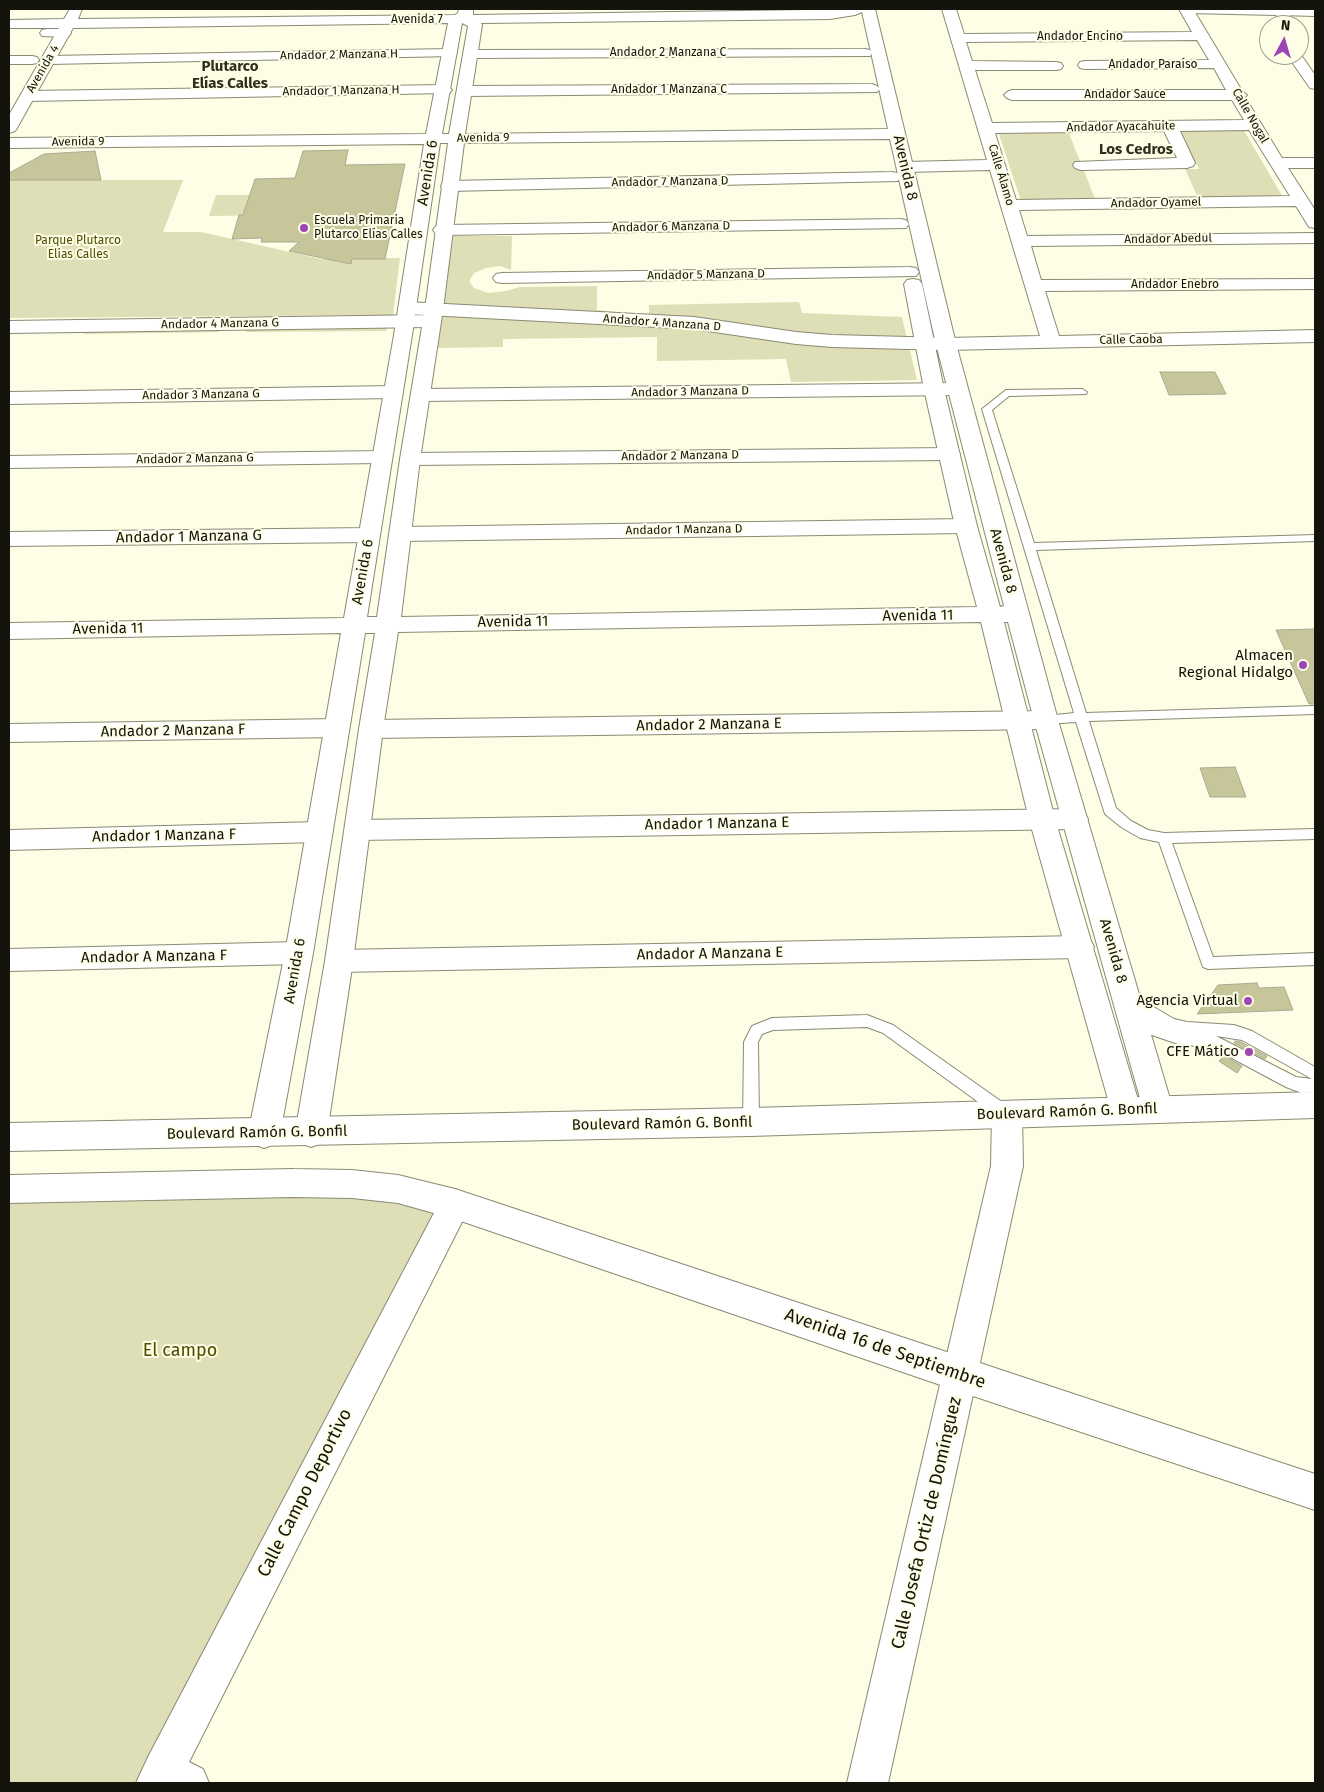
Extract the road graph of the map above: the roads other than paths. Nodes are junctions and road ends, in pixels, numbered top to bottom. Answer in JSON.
{"nodes":[{"id":1,"x":860,"y":9,"type":"edge"},
{"id":2,"x":949,"y":9,"type":"edge"},
{"id":3,"x":1187,"y":9,"type":"edge"},
{"id":4,"x":1262,"y":10,"type":"junction"},
{"id":5,"x":1280,"y":11,"type":"junction"},
{"id":6,"x":1315,"y":12,"type":"edge"},
{"id":7,"x":1266,"y":15,"type":"edge"},
{"id":8,"x":1283,"y":15,"type":"edge"},
{"id":9,"x":465,"y":16,"type":"edge"},
{"id":10,"x":63,"y":20,"type":"edge"},
{"id":11,"x":9,"y":24,"type":"edge"},
{"id":12,"x":1203,"y":36,"type":"junction"},
{"id":13,"x":958,"y":38,"type":"junction"},
{"id":14,"x":865,"y":53,"type":"junction"},
{"id":15,"x":460,"y":54,"type":"junction"},
{"id":16,"x":9,"y":60,"type":"edge"},
{"id":17,"x":32,"y":60,"type":"junction"},
{"id":18,"x":49,"y":60,"type":"junction"},
{"id":19,"x":1220,"y":64,"type":"junction"},
{"id":20,"x":1085,"y":65,"type":"dead end"},
{"id":21,"x":1306,"y":65,"type":"edge"},
{"id":22,"x":967,"y":66,"type":"junction"},
{"id":23,"x":1056,"y":66,"type":"dead end"},
{"id":24,"x":1315,"y":85,"type":"edge"},
{"id":25,"x":872,"y":89,"type":"junction"},
{"id":26,"x":454,"y":90,"type":"junction"},
{"id":27,"x":1012,"y":95,"type":"dead end"},
{"id":28,"x":1238,"y":95,"type":"junction"},
{"id":29,"x":28,"y":96,"type":"junction"},
{"id":30,"x":9,"y":100,"type":"edge"},
{"id":31,"x":1256,"y":125,"type":"junction"},
{"id":32,"x":1170,"y":126,"type":"junction"},
{"id":33,"x":9,"y":128,"type":"edge"},
{"id":34,"x":986,"y":128,"type":"junction"},
{"id":35,"x":890,"y":131,"type":"junction"},
{"id":36,"x":434,"y":135,"type":"junction"},
{"id":37,"x":457,"y":135,"type":"junction"},
{"id":38,"x":9,"y":143,"type":"edge"},
{"id":39,"x":1277,"y":163,"type":"junction"},
{"id":40,"x":1315,"y":163,"type":"edge"},
{"id":41,"x":998,"y":165,"type":"junction"},
{"id":42,"x":1081,"y":165,"type":"dead end"},
{"id":43,"x":898,"y":172,"type":"junction"},
{"id":44,"x":449,"y":186,"type":"junction"},
{"id":45,"x":1301,"y":201,"type":"junction"},
{"id":46,"x":1010,"y":205,"type":"junction"},
{"id":47,"x":1315,"y":222,"type":"edge"},
{"id":48,"x":900,"y":224,"type":"junction"},
{"id":49,"x":442,"y":230,"type":"junction"},
{"id":50,"x":1315,"y":238,"type":"edge"},
{"id":51,"x":1021,"y":241,"type":"junction"},
{"id":52,"x":910,"y":272,"type":"junction"},
{"id":53,"x":502,"y":278,"type":"dead end"},
{"id":54,"x":1315,"y":284,"type":"edge"},
{"id":55,"x":1034,"y":286,"type":"junction"},
{"id":56,"x":405,"y":322,"type":"junction"},
{"id":57,"x":432,"y":322,"type":"junction"},
{"id":58,"x":9,"y":327,"type":"edge"},
{"id":59,"x":73,"y":332,"type":"junction"},
{"id":60,"x":1315,"y":336,"type":"edge"},
{"id":61,"x":9,"y":339,"type":"edge"},
{"id":62,"x":1051,"y":341,"type":"junction"},
{"id":63,"x":935,"y":343,"type":"junction"},
{"id":64,"x":934,"y":389,"type":"junction"},
{"id":65,"x":958,"y":389,"type":"junction"},
{"id":66,"x":393,"y":392,"type":"junction"},
{"id":67,"x":1082,"y":392,"type":"dead end"},
{"id":68,"x":421,"y":395,"type":"junction"},
{"id":69,"x":9,"y":398,"type":"edge"},
{"id":70,"x":950,"y":454,"type":"junction"},
{"id":71,"x":382,"y":457,"type":"junction"},
{"id":72,"x":410,"y":459,"type":"junction"},
{"id":73,"x":9,"y":462,"type":"edge"},
{"id":74,"x":966,"y":526,"type":"junction"},
{"id":75,"x":401,"y":534,"type":"junction"},
{"id":76,"x":369,"y":535,"type":"junction"},
{"id":77,"x":1315,"y":538,"type":"edge"},
{"id":78,"x":9,"y":539,"type":"edge"},
{"id":79,"x":1029,"y":547,"type":"junction"},
{"id":80,"x":1017,"y":614,"type":"junction"},
{"id":81,"x":991,"y":615,"type":"junction"},
{"id":82,"x":388,"y":624,"type":"junction"},
{"id":83,"x":354,"y":625,"type":"junction"},
{"id":84,"x":9,"y":631,"type":"edge"},
{"id":85,"x":1315,"y":710,"type":"edge"},
{"id":86,"x":1081,"y":717,"type":"junction"},
{"id":87,"x":1046,"y":720,"type":"junction"},
{"id":88,"x":1017,"y":721,"type":"junction"},
{"id":89,"x":337,"y":728,"type":"junction"},
{"id":90,"x":371,"y":729,"type":"junction"},
{"id":91,"x":9,"y":733,"type":"edge"},
{"id":92,"x":1042,"y":819,"type":"junction"},
{"id":93,"x":1075,"y":819,"type":"junction"},
{"id":94,"x":359,"y":830,"type":"junction"},
{"id":95,"x":319,"y":832,"type":"junction"},
{"id":96,"x":1315,"y":834,"type":"edge"},
{"id":97,"x":1164,"y":838,"type":"junction"},
{"id":98,"x":9,"y":840,"type":"edge"},
{"id":99,"x":1080,"y":946,"type":"junction"},
{"id":100,"x":299,"y":953,"type":"junction"},
{"id":101,"x":1315,"y":959,"type":"edge"},
{"id":102,"x":9,"y":960,"type":"edge"},
{"id":103,"x":339,"y":961,"type":"junction"},
{"id":104,"x":1135,"y":1003,"type":"junction"},
{"id":105,"x":1315,"y":1074,"type":"edge"},
{"id":106,"x":1315,"y":1086,"type":"edge"},
{"id":107,"x":1315,"y":1105,"type":"edge"},
{"id":108,"x":1158,"y":1109,"type":"junction"},
{"id":109,"x":1126,"y":1110,"type":"junction"},
{"id":110,"x":1007,"y":1114,"type":"junction"},
{"id":111,"x":752,"y":1122,"type":"junction"},
{"id":112,"x":311,"y":1133,"type":"junction"},
{"id":113,"x":264,"y":1134,"type":"junction"},
{"id":114,"x":9,"y":1138,"type":"edge"},
{"id":115,"x":9,"y":1189,"type":"edge"},
{"id":116,"x":455,"y":1204,"type":"junction"},
{"id":117,"x":961,"y":1374,"type":"junction"},
{"id":118,"x":1315,"y":1492,"type":"edge"},
{"id":119,"x":169,"y":1779,"type":"edge"},
{"id":120,"x":867,"y":1783,"type":"edge"}],
"edges":[{"from":1,"to":9,"type":"street","name":"Avenida 7"},
{"from":1,"to":14,"type":"street","name":"Avenida 8"},
{"from":1,"to":35,"type":"street","name":"Avenida 8"},
{"from":2,"to":13,"type":"street","name":"Calle Álamo"},
{"from":3,"to":4,"type":"street"},
{"from":3,"to":12,"type":"street","name":"Calle Nogal"},
{"from":4,"to":5,"type":"street"},
{"from":4,"to":7,"type":"street"},
{"from":5,"to":6,"type":"street"},
{"from":5,"to":8,"type":"street"},
{"from":9,"to":10,"type":"street","name":"Avenida 7"},
{"from":9,"to":15,"type":"street","name":"Avenida 6"},
{"from":10,"to":11,"type":"street","name":"Avenida 7"},
{"from":10,"to":17,"type":"street","name":"Avenida 4"},
{"from":10,"to":18,"type":"street","name":"Avenida 4"},
{"from":12,"to":13,"type":"street","name":"Andador Encino"},
{"from":12,"to":19,"type":"street","name":"Calle Nogal"},
{"from":13,"to":22,"type":"street","name":"Calle Álamo"},
{"from":14,"to":15,"type":"street","name":"Andador 2 Manzana C"},
{"from":14,"to":25,"type":"street","name":"Avenida 8"},
{"from":15,"to":18,"type":"street","name":"Andador 2 Manzana H"},
{"from":15,"to":26,"type":"street","name":"Avenida 6"},
{"from":16,"to":17,"type":"street"},
{"from":17,"to":30,"type":"street","name":"Avenida 4"},
{"from":18,"to":29,"type":"street","name":"Avenida 4"},
{"from":19,"to":20,"type":"street","name":"Andador Paraíso"},
{"from":19,"to":28,"type":"street","name":"Calle Nogal"},
{"from":21,"to":24,"type":"street"},
{"from":22,"to":23,"type":"street"},
{"from":22,"to":34,"type":"street","name":"Calle Álamo"},
{"from":25,"to":26,"type":"street","name":"Andador 1 Manzana C"},
{"from":25,"to":35,"type":"street","name":"Avenida 8"},
{"from":26,"to":29,"type":"street","name":"Andador 1 Manzana H"},
{"from":26,"to":36,"type":"street","name":"Avenida 6"},
{"from":26,"to":37,"type":"street","name":"Avenida 6"},
{"from":27,"to":28,"type":"street","name":"Andador Sauce"},
{"from":28,"to":31,"type":"street","name":"Calle Nogal"},
{"from":29,"to":33,"type":"street","name":"Avenida 4"},
{"from":31,"to":32,"type":"street","name":"Andador Ayacahuite"},
{"from":31,"to":39,"type":"street","name":"Calle Nogal"},
{"from":32,"to":34,"type":"street","name":"Andador Ayacahuite"},
{"from":32,"to":42,"type":"street"},
{"from":33,"to":36,"type":"street","name":"Avenida 9"},
{"from":34,"to":41,"type":"street","name":"Calle Álamo"},
{"from":35,"to":37,"type":"street","name":"Avenida 9"},
{"from":35,"to":43,"type":"street","name":"Avenida 8"},
{"from":36,"to":37,"type":"street","name":"Avenida 9"},
{"from":36,"to":38,"type":"street","name":"Avenida 9"},
{"from":36,"to":56,"type":"street","name":"Avenida 6"},
{"from":37,"to":44,"type":"street","name":"Avenida 6"},
{"from":39,"to":40,"type":"street"},
{"from":39,"to":45,"type":"street","name":"Calle Nogal"},
{"from":41,"to":43,"type":"street","name":"Andador 7 Manzana D"},
{"from":41,"to":46,"type":"street","name":"Calle Álamo"},
{"from":43,"to":44,"type":"street","name":"Andador 7 Manzana D"},
{"from":43,"to":48,"type":"street","name":"Avenida 8"},
{"from":43,"to":63,"type":"street","name":"Avenida 8"},
{"from":44,"to":49,"type":"street","name":"Avenida 6"},
{"from":45,"to":46,"type":"street","name":"Andador Oyamel"},
{"from":45,"to":47,"type":"street","name":"Calle Nogal"},
{"from":46,"to":51,"type":"street","name":"Calle Álamo"},
{"from":48,"to":49,"type":"street","name":"Andador 6 Manzana D"},
{"from":48,"to":52,"type":"street","name":"Avenida 8"},
{"from":49,"to":57,"type":"street","name":"Avenida 6"},
{"from":50,"to":51,"type":"street","name":"Andador Abedul"},
{"from":51,"to":55,"type":"street","name":"Calle Álamo"},
{"from":52,"to":53,"type":"street","name":"Andador 5 Manzana D"},
{"from":52,"to":63,"type":"street","name":"Avenida 8"},
{"from":54,"to":55,"type":"street","name":"Andador Enebro"},
{"from":55,"to":62,"type":"street","name":"Calle Álamo"},
{"from":56,"to":57,"type":"street","name":"Andador 4 Manzana G"},
{"from":56,"to":57,"type":"street","name":"Andador 4 Manzana D"},
{"from":56,"to":59,"type":"street","name":"Andador 4 Manzana G"},
{"from":56,"to":66,"type":"street","name":"Avenida 6"},
{"from":57,"to":63,"type":"street","name":"Andador 4 Manzana D"},
{"from":57,"to":68,"type":"street","name":"Avenida 6"},
{"from":58,"to":59,"type":"street","name":"Andador 4 Manzana G"},
{"from":59,"to":61,"type":"street","name":"Andador 4 Manzana G"},
{"from":60,"to":62,"type":"street","name":"Calle Caoba"},
{"from":62,"to":63,"type":"street","name":"Calle Caoba"},
{"from":63,"to":64,"type":"street","name":"Avenida 8"},
{"from":63,"to":65,"type":"street","name":"Avenida 8"},
{"from":64,"to":65,"type":"street","name":"Andador 3 Manzana D"},
{"from":64,"to":68,"type":"street","name":"Andador 3 Manzana D"},
{"from":64,"to":70,"type":"street","name":"Avenida 8"},
{"from":65,"to":80,"type":"street","name":"Avenida 8"},
{"from":66,"to":69,"type":"street","name":"Andador 3 Manzana G"},
{"from":66,"to":71,"type":"street","name":"Avenida 6"},
{"from":67,"to":79,"type":"lane"},
{"from":68,"to":72,"type":"street","name":"Avenida 6"},
{"from":70,"to":72,"type":"street","name":"Andador 2 Manzana D"},
{"from":70,"to":74,"type":"street","name":"Avenida 8"},
{"from":71,"to":73,"type":"street","name":"Andador 2 Manzana G"},
{"from":71,"to":76,"type":"street","name":"Avenida 6"},
{"from":72,"to":75,"type":"street","name":"Avenida 6"},
{"from":74,"to":75,"type":"street","name":"Andador 1 Manzana D"},
{"from":74,"to":81,"type":"street","name":"Avenida 8"},
{"from":75,"to":82,"type":"street","name":"Avenida 6"},
{"from":76,"to":78,"type":"street","name":"Andador 1 Manzana G"},
{"from":76,"to":83,"type":"street","name":"Avenida 6"},
{"from":77,"to":79,"type":"lane"},
{"from":79,"to":86,"type":"lane"},
{"from":80,"to":81,"type":"street","name":"Avenida 11"},
{"from":80,"to":87,"type":"street","name":"Avenida 8"},
{"from":81,"to":82,"type":"street","name":"Avenida 11"},
{"from":81,"to":88,"type":"street","name":"Avenida 8"},
{"from":82,"to":83,"type":"street","name":"Avenida 11"},
{"from":82,"to":90,"type":"street","name":"Avenida 6"},
{"from":83,"to":84,"type":"street","name":"Avenida 11"},
{"from":83,"to":89,"type":"street","name":"Avenida 6"},
{"from":85,"to":86,"type":"lane"},
{"from":86,"to":87,"type":"lane"},
{"from":86,"to":97,"type":"lane"},
{"from":87,"to":88,"type":"street","name":"Andador 2 Manzana E"},
{"from":87,"to":93,"type":"street","name":"Avenida 8"},
{"from":88,"to":90,"type":"street","name":"Andador 2 Manzana E"},
{"from":88,"to":92,"type":"street","name":"Avenida 8"},
{"from":89,"to":91,"type":"street","name":"Andador 2 Manzana F"},
{"from":89,"to":95,"type":"street","name":"Avenida 6"},
{"from":90,"to":94,"type":"street","name":"Avenida 6"},
{"from":92,"to":93,"type":"street","name":"Andador 1 Manzana E"},
{"from":92,"to":94,"type":"street","name":"Andador 1 Manzana E"},
{"from":92,"to":99,"type":"street","name":"Avenida 8"},
{"from":93,"to":104,"type":"street","name":"Avenida 8"},
{"from":94,"to":103,"type":"street","name":"Avenida 6"},
{"from":95,"to":98,"type":"street","name":"Andador 1 Manzana F"},
{"from":95,"to":100,"type":"street","name":"Avenida 6"},
{"from":96,"to":97,"type":"lane"},
{"from":97,"to":101,"type":"lane"},
{"from":99,"to":103,"type":"street","name":"Andador A Manzana E"},
{"from":99,"to":109,"type":"street","name":"Avenida 8"},
{"from":100,"to":102,"type":"street","name":"Andador A Manzana F"},
{"from":100,"to":113,"type":"street","name":"Avenida 6"},
{"from":103,"to":112,"type":"street","name":"Avenida 6"},
{"from":104,"to":105,"type":"lane"},
{"from":104,"to":106,"type":"lane"},
{"from":104,"to":108,"type":"street","name":"Avenida 8"},
{"from":107,"to":108,"type":"street","name":"Boulevard Ramón G. Bonfil"},
{"from":108,"to":109,"type":"street","name":"Boulevard Ramón G. Bonfil"},
{"from":109,"to":110,"type":"street","name":"Boulevard Ramón G. Bonfil"},
{"from":110,"to":111,"type":"street","name":"Boulevard Ramón G. Bonfil"},
{"from":110,"to":111,"type":"lane"},
{"from":110,"to":117,"type":"street","name":"Calle Josefa Ortiz de Domínguez"},
{"from":111,"to":112,"type":"street","name":"Boulevard Ramón G. Bonfil"},
{"from":112,"to":113,"type":"street","name":"Boulevard Ramón G. Bonfil"},
{"from":113,"to":114,"type":"street","name":"Boulevard Ramón G. Bonfil"},
{"from":115,"to":116,"type":"street"},
{"from":116,"to":117,"type":"street","name":"Avenida 16 de Septiembre"},
{"from":116,"to":119,"type":"street","name":"Calle Campo Deportivo"},
{"from":117,"to":118,"type":"street","name":"Avenida 16 de Septiembre"},
{"from":117,"to":120,"type":"street","name":"Calle Josefa Ortiz de Domínguez"}]}
